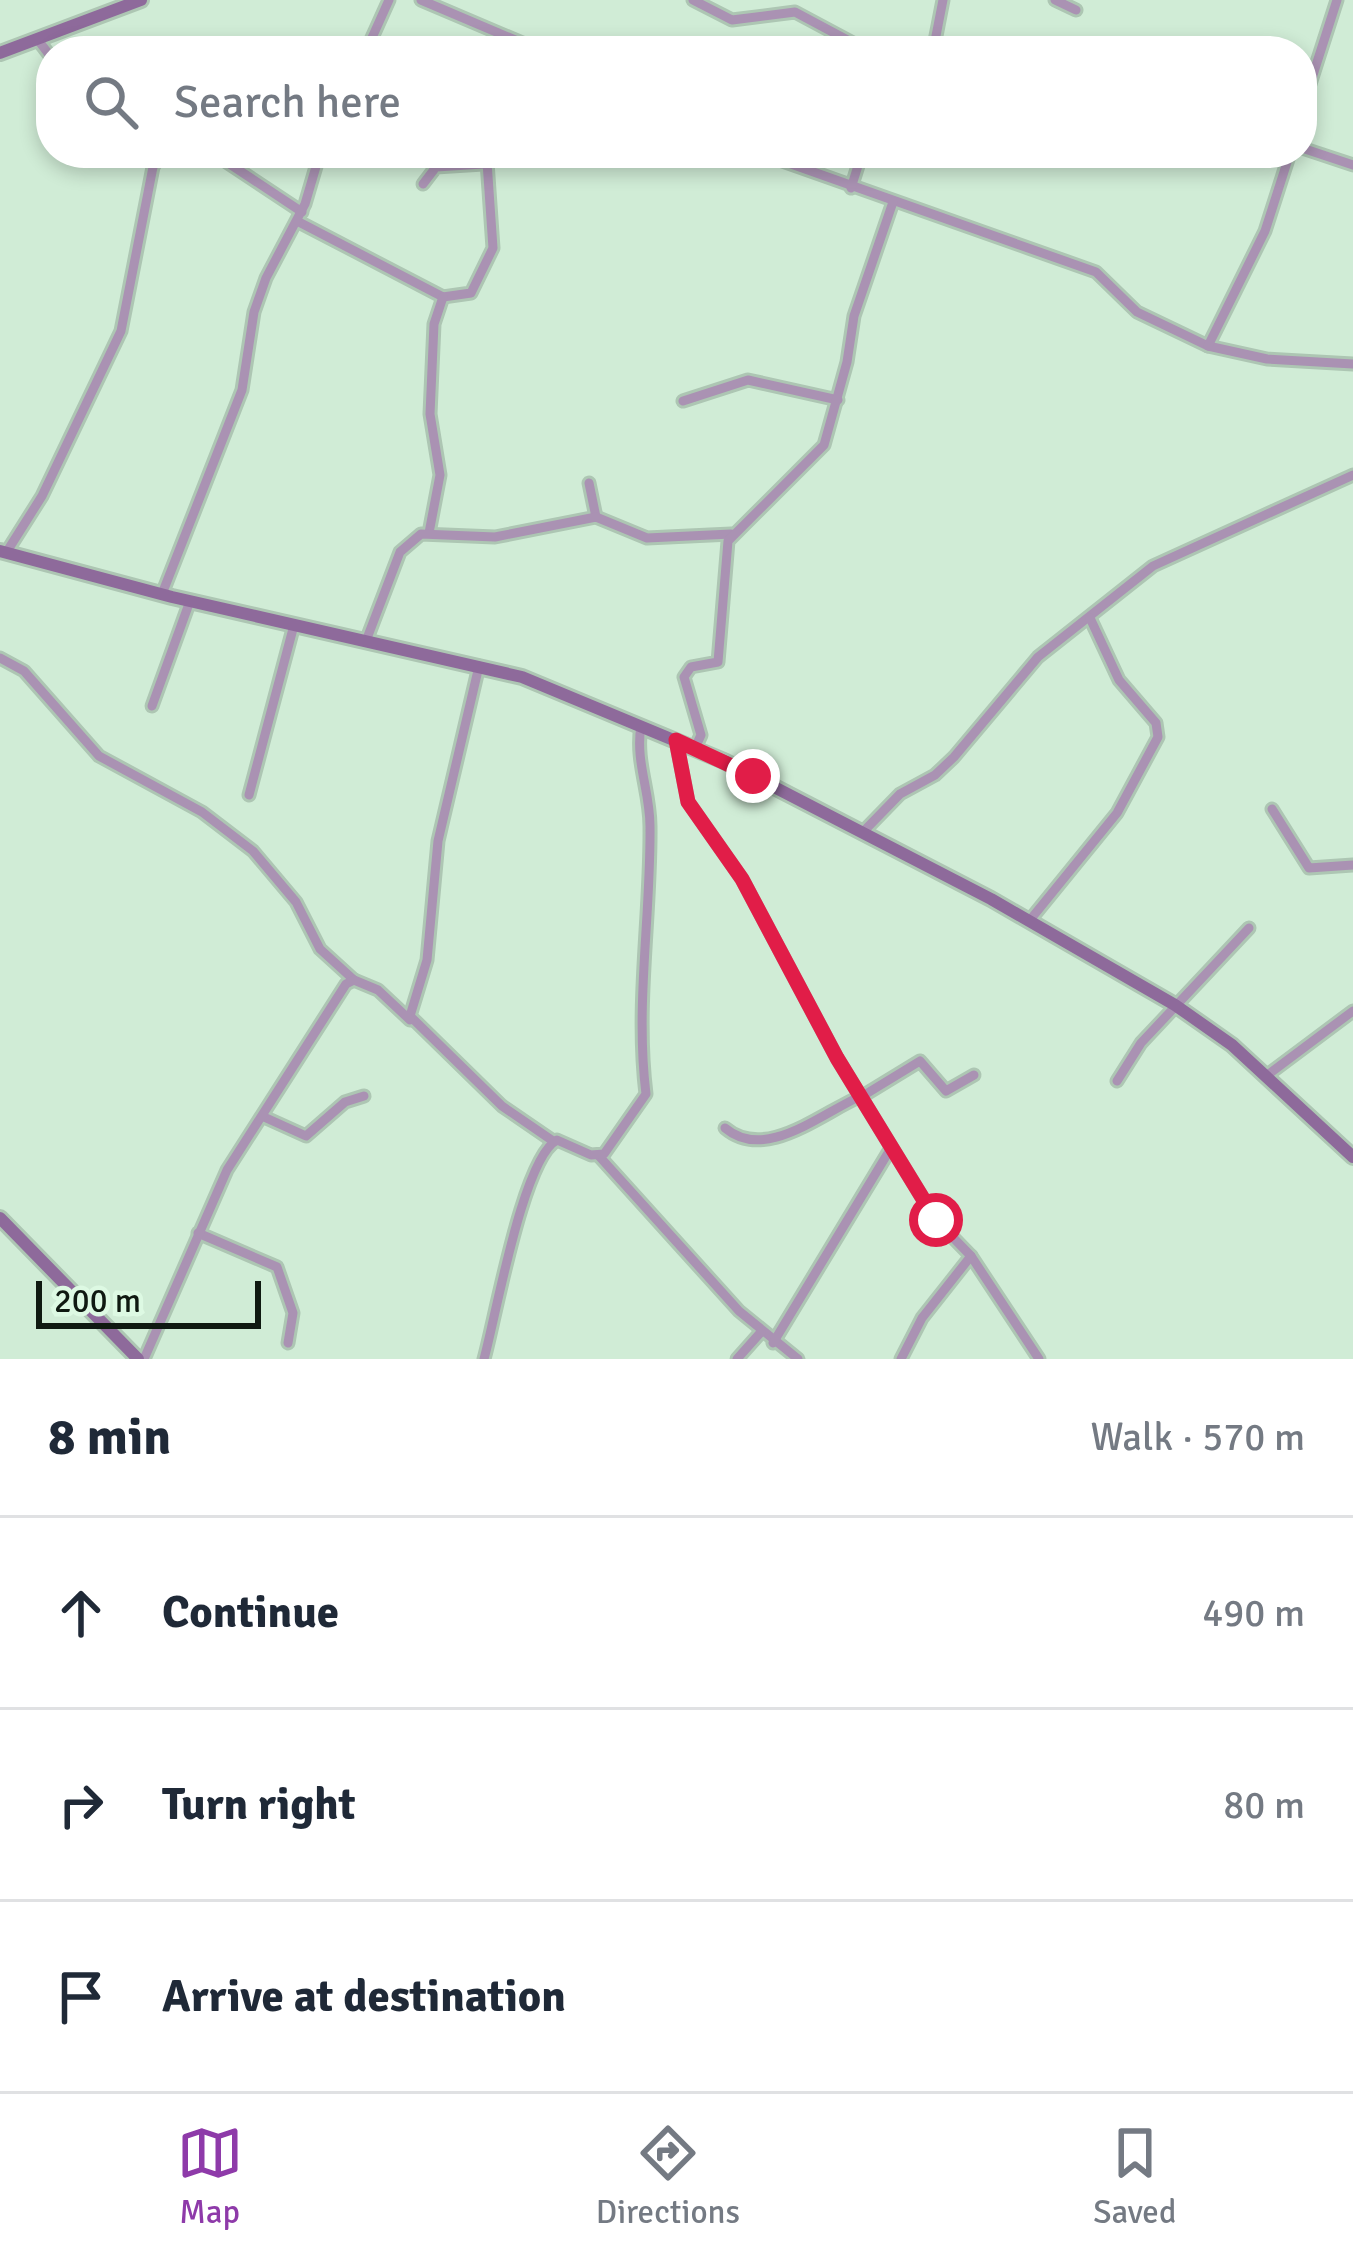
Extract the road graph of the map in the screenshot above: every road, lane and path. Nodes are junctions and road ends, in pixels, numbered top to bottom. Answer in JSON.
{"nodes":[{"id":1,"x":141,"y":0,"type":"edge"},
{"id":2,"x":389,"y":0,"type":"edge"},
{"id":3,"x":421,"y":0,"type":"edge"},
{"id":4,"x":693,"y":0,"type":"edge"},
{"id":5,"x":943,"y":0,"type":"edge"},
{"id":6,"x":1055,"y":0,"type":"edge"},
{"id":7,"x":1337,"y":0,"type":"edge"},
{"id":8,"x":1076,"y":10,"type":"dead end"},
{"id":9,"x":48,"y":36,"type":"edge"},
{"id":10,"x":373,"y":36,"type":"edge"},
{"id":11,"x":503,"y":36,"type":"edge"},
{"id":12,"x":840,"y":36,"type":"edge"},
{"id":13,"x":936,"y":36,"type":"edge"},
{"id":14,"x":36,"y":41,"type":"edge"},
{"id":15,"x":0,"y":53,"type":"edge"},
{"id":16,"x":1317,"y":62,"type":"edge"},
{"id":17,"x":1317,"y":153,"type":"edge"},
{"id":18,"x":1353,"y":165,"type":"edge"},
{"id":19,"x":154,"y":168,"type":"edge"},
{"id":20,"x":233,"y":168,"type":"edge"},
{"id":21,"x":315,"y":168,"type":"edge"},
{"id":22,"x":435,"y":168,"type":"edge"},
{"id":23,"x":490,"y":168,"type":"edge"},
{"id":24,"x":799,"y":168,"type":"edge"},
{"id":25,"x":857,"y":168,"type":"edge"},
{"id":26,"x":1285,"y":168,"type":"edge"},
{"id":27,"x":423,"y":184,"type":"dead end"},
{"id":28,"x":851,"y":188,"type":"junction"},
{"id":29,"x":893,"y":202,"type":"junction"},
{"id":30,"x":299,"y":216,"type":"junction"},
{"id":31,"x":442,"y":297,"type":"junction"},
{"id":32,"x":1208,"y":346,"type":"junction"},
{"id":33,"x":1353,"y":364,"type":"edge"},
{"id":34,"x":838,"y":400,"type":"junction"},
{"id":35,"x":683,"y":401,"type":"dead end"},
{"id":36,"x":1353,"y":475,"type":"edge"},
{"id":37,"x":589,"y":483,"type":"dead end"},
{"id":38,"x":596,"y":517,"type":"junction"},
{"id":39,"x":429,"y":533,"type":"junction"},
{"id":40,"x":731,"y":535,"type":"junction"},
{"id":41,"x":3,"y":552,"type":"edge"},
{"id":42,"x":162,"y":594,"type":"junction"},
{"id":43,"x":190,"y":601,"type":"junction"},
{"id":44,"x":1090,"y":618,"type":"junction"},
{"id":45,"x":294,"y":625,"type":"junction"},
{"id":46,"x":367,"y":640,"type":"junction"},
{"id":47,"x":0,"y":658,"type":"edge"},
{"id":48,"x":479,"y":666,"type":"junction"},
{"id":49,"x":152,"y":706,"type":"dead end"},
{"id":50,"x":641,"y":726,"type":"junction"},
{"id":51,"x":676,"y":740,"type":"junction"},
{"id":52,"x":695,"y":748,"type":"junction"},
{"id":53,"x":249,"y":795,"type":"dead end"},
{"id":54,"x":1272,"y":809,"type":"dead end"},
{"id":55,"x":863,"y":832,"type":"junction"},
{"id":56,"x":1353,"y":865,"type":"edge"},
{"id":57,"x":1030,"y":920,"type":"junction"},
{"id":58,"x":1250,"y":928,"type":"dead end"},
{"id":59,"x":354,"y":980,"type":"junction"},
{"id":60,"x":416,"y":993,"type":"junction"},
{"id":61,"x":1175,"y":1005,"type":"junction"},
{"id":62,"x":398,"y":1009,"type":"junction"},
{"id":63,"x":1353,"y":1011,"type":"edge"},
{"id":64,"x":414,"y":1024,"type":"junction"},
{"id":65,"x":974,"y":1075,"type":"dead end"},
{"id":66,"x":1266,"y":1076,"type":"junction"},
{"id":67,"x":1117,"y":1081,"type":"dead end"},
{"id":68,"x":364,"y":1096,"type":"dead end"},
{"id":69,"x":861,"y":1096,"type":"junction"},
{"id":70,"x":264,"y":1117,"type":"junction"},
{"id":71,"x":725,"y":1128,"type":"dead end"},
{"id":72,"x":553,"y":1141,"type":"junction"},
{"id":73,"x":891,"y":1148,"type":"junction"},
{"id":74,"x":598,"y":1156,"type":"junction"},
{"id":75,"x":1353,"y":1157,"type":"edge"},
{"id":76,"x":0,"y":1217,"type":"edge"},
{"id":77,"x":198,"y":1233,"type":"junction"},
{"id":78,"x":970,"y":1256,"type":"junction"},
{"id":79,"x":761,"y":1332,"type":"junction"},
{"id":80,"x":288,"y":1343,"type":"dead end"},
{"id":81,"x":773,"y":1343,"type":"junction"},
{"id":82,"x":141,"y":1359,"type":"edge"},
{"id":83,"x":484,"y":1359,"type":"edge"},
{"id":84,"x":737,"y":1359,"type":"edge"},
{"id":85,"x":798,"y":1359,"type":"edge"},
{"id":86,"x":901,"y":1359,"type":"edge"},
{"id":87,"x":1039,"y":1359,"type":"edge"}],
"edges":[{"from":1,"to":9,"type":"main road"},
{"from":2,"to":10,"type":"street"},
{"from":3,"to":11,"type":"street"},
{"from":4,"to":12,"type":"street"},
{"from":5,"to":13,"type":"street"},
{"from":6,"to":8,"type":"street"},
{"from":7,"to":16,"type":"street"},
{"from":14,"to":15,"type":"main road"},
{"from":17,"to":18,"type":"street"},
{"from":19,"to":41,"type":"street"},
{"from":20,"to":30,"type":"street"},
{"from":21,"to":30,"type":"street"},
{"from":22,"to":27,"type":"street"},
{"from":23,"to":31,"type":"street"},
{"from":24,"to":28,"type":"street"},
{"from":25,"to":28,"type":"street"},
{"from":26,"to":32,"type":"street"},
{"from":28,"to":29,"type":"street"},
{"from":29,"to":32,"type":"street"},
{"from":29,"to":34,"type":"street"},
{"from":30,"to":31,"type":"street"},
{"from":30,"to":42,"type":"street"},
{"from":31,"to":39,"type":"street"},
{"from":32,"to":33,"type":"street"},
{"from":34,"to":35,"type":"street"},
{"from":34,"to":40,"type":"street"},
{"from":36,"to":44,"type":"street"},
{"from":37,"to":38,"type":"street"},
{"from":38,"to":39,"type":"street"},
{"from":38,"to":40,"type":"street"},
{"from":39,"to":46,"type":"street"},
{"from":40,"to":52,"type":"street"},
{"from":41,"to":42,"type":"main road"},
{"from":42,"to":43,"type":"main road"},
{"from":43,"to":45,"type":"main road"},
{"from":43,"to":49,"type":"street"},
{"from":44,"to":55,"type":"street"},
{"from":44,"to":57,"type":"street"},
{"from":45,"to":46,"type":"main road"},
{"from":45,"to":53,"type":"street"},
{"from":46,"to":48,"type":"main road"},
{"from":47,"to":59,"type":"street"},
{"from":48,"to":50,"type":"main road"},
{"from":48,"to":60,"type":"street"},
{"from":50,"to":51,"type":"main road"},
{"from":50,"to":74,"type":"street"},
{"from":51,"to":52,"type":"main road"},
{"from":51,"to":69,"type":"street"},
{"from":52,"to":55,"type":"main road"},
{"from":54,"to":56,"type":"street"},
{"from":55,"to":57,"type":"main road"},
{"from":57,"to":61,"type":"main road"},
{"from":58,"to":61,"type":"street"},
{"from":59,"to":62,"type":"street"},
{"from":59,"to":70,"type":"street"},
{"from":60,"to":62,"type":"street"},
{"from":60,"to":64,"type":"street"},
{"from":61,"to":66,"type":"main road"},
{"from":61,"to":67,"type":"street"},
{"from":62,"to":64,"type":"street"},
{"from":63,"to":66,"type":"street"},
{"from":64,"to":72,"type":"street"},
{"from":65,"to":69,"type":"street"},
{"from":66,"to":75,"type":"main road"},
{"from":68,"to":70,"type":"street"},
{"from":69,"to":71,"type":"street"},
{"from":69,"to":73,"type":"street"},
{"from":70,"to":77,"type":"street"},
{"from":72,"to":74,"type":"street"},
{"from":72,"to":83,"type":"street"},
{"from":73,"to":78,"type":"street"},
{"from":73,"to":81,"type":"street"},
{"from":74,"to":79,"type":"street"},
{"from":76,"to":82,"type":"main road"},
{"from":77,"to":80,"type":"street"},
{"from":77,"to":82,"type":"street"},
{"from":78,"to":86,"type":"street"},
{"from":78,"to":87,"type":"street"},
{"from":79,"to":81,"type":"street"},
{"from":79,"to":84,"type":"street"},
{"from":81,"to":85,"type":"street"}]}
